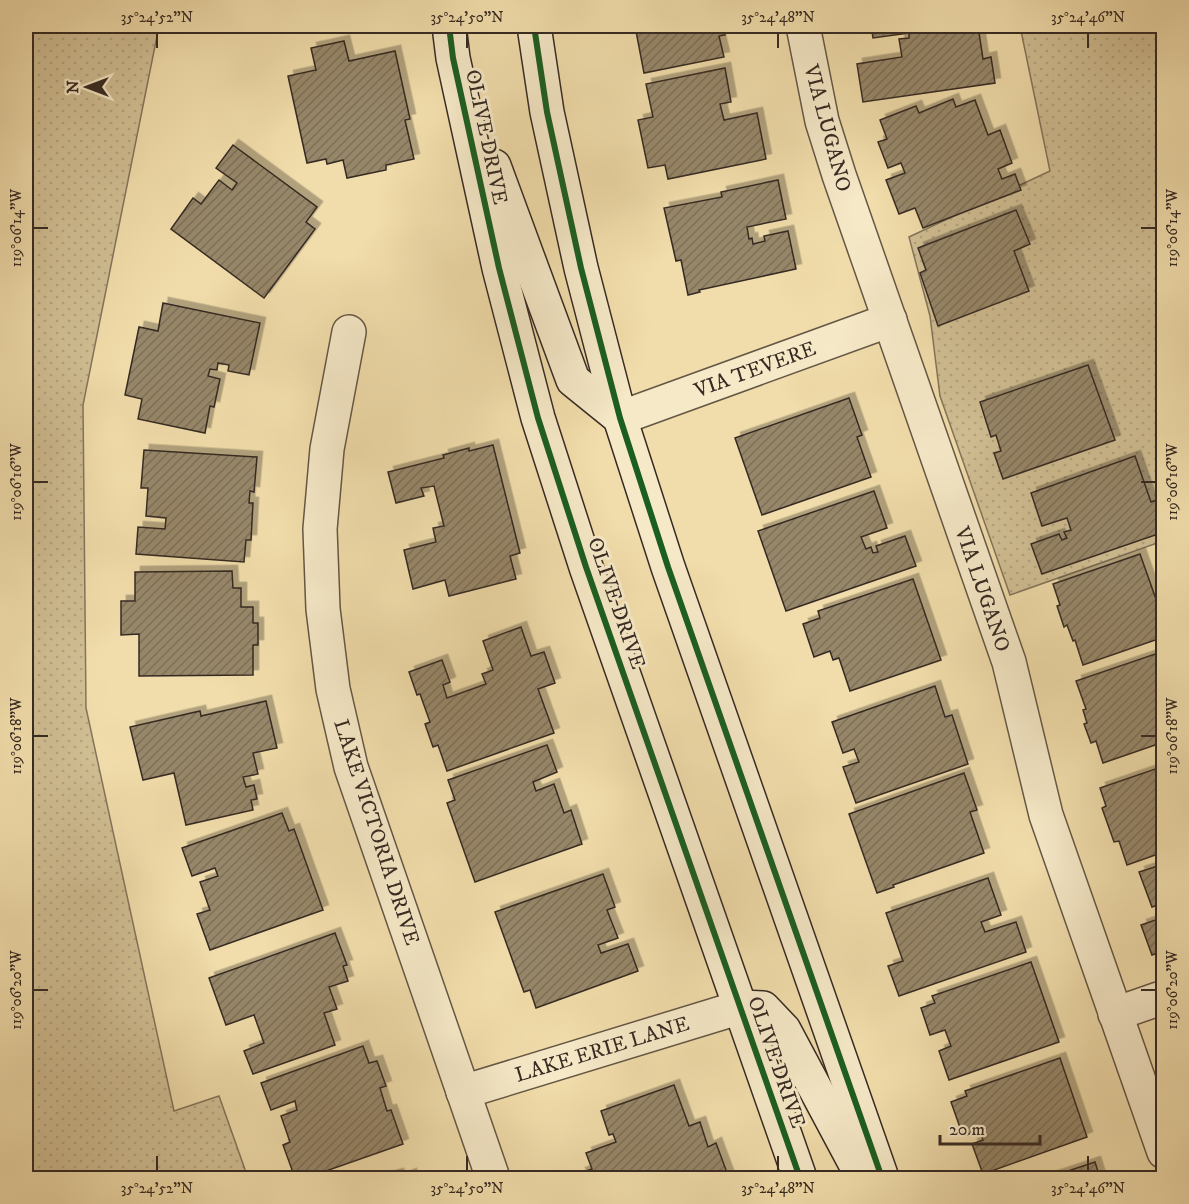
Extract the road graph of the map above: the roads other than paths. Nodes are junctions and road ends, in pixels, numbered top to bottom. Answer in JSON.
{"nodes":[{"id":1,"x":449,"y":26,"type":"edge"},
{"id":2,"x":534,"y":26,"type":"edge"},
{"id":3,"x":803,"y":26,"type":"edge"},
{"id":4,"x":453,"y":58,"type":"junction"},
{"id":5,"x":890,"y":320,"type":"junction"},
{"id":6,"x":349,"y":332,"type":"dead end"},
{"id":7,"x":620,"y":418,"type":"junction"},
{"id":8,"x":1164,"y":997,"type":"edge"},
{"id":9,"x":741,"y":1007,"type":"junction"},
{"id":10,"x":1115,"y":1014,"type":"junction"},
{"id":11,"x":463,"y":1092,"type":"junction"},
{"id":12,"x":1164,"y":1152,"type":"edge"},
{"id":13,"x":493,"y":1179,"type":"edge"},
{"id":14,"x":801,"y":1179,"type":"edge"},
{"id":15,"x":863,"y":1179,"type":"edge"},
{"id":16,"x":882,"y":1179,"type":"edge"}],
"edges":[{"from":1,"to":4,"type":"main road","name":"OLIVE DRIVE"},
{"from":2,"to":7,"type":"main road"},
{"from":3,"to":5,"type":"main road","name":"VIA LUGANO"},
{"from":4,"to":7,"type":"main road"},
{"from":4,"to":9,"type":"main road","name":"OLIVE DRIVE"},
{"from":5,"to":7,"type":"main road","name":"VIA TEVERE"},
{"from":5,"to":10,"type":"main road","name":"VIA LUGANO"},
{"from":6,"to":11,"type":"main road","name":"LAKE VICTORIA DRIVE"},
{"from":7,"to":16,"type":"main road"},
{"from":8,"to":10,"type":"main road"},
{"from":9,"to":11,"type":"main road","name":"LAKE ERIE LANE"},
{"from":9,"to":14,"type":"main road","name":"OLIVE DRIVE"},
{"from":9,"to":15,"type":"main road"},
{"from":10,"to":12,"type":"main road","name":"VIA LUGANO"},
{"from":11,"to":13,"type":"main road","name":"LAKE VICTORIA DRIVE"}]}
